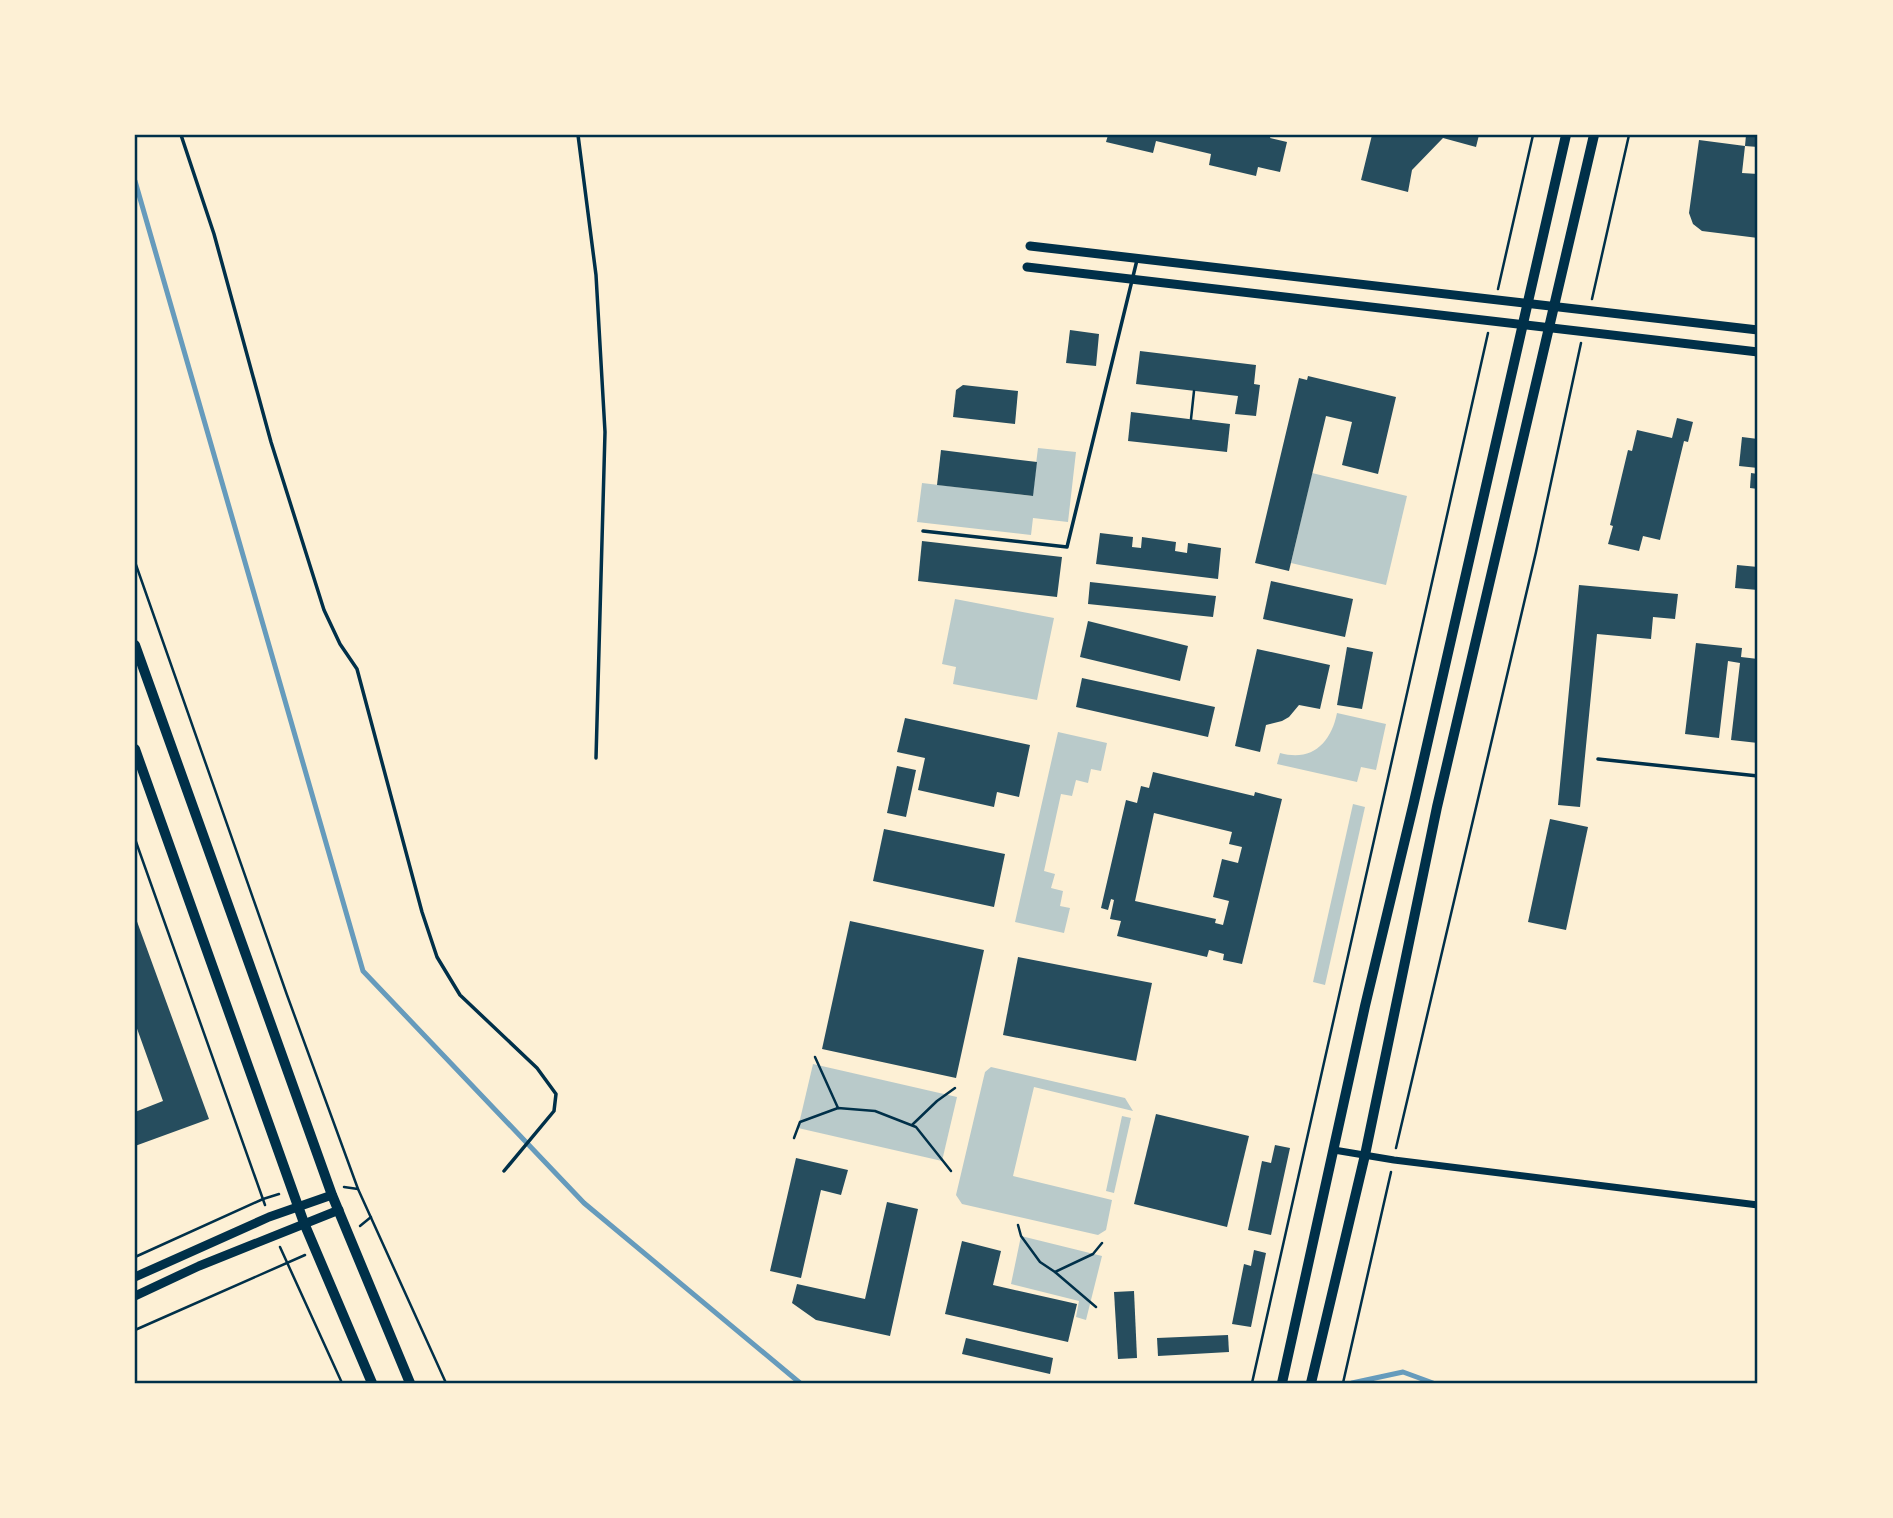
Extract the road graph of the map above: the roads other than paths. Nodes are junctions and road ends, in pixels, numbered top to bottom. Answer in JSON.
{"nodes":[{"id":1,"x":181,"y":135,"type":"edge"},
{"id":2,"x":578,"y":135,"type":"edge"},
{"id":3,"x":1566,"y":135,"type":"edge"},
{"id":4,"x":1594,"y":135,"type":"edge"},
{"id":5,"x":1030,"y":246,"type":"dead end"},
{"id":6,"x":1138,"y":258,"type":"junction"},
{"id":7,"x":1027,"y":267,"type":"dead end"},
{"id":8,"x":1132,"y":280,"type":"junction"},
{"id":9,"x":1528,"y":304,"type":"junction"},
{"id":10,"x":1555,"y":307,"type":"junction"},
{"id":11,"x":1522,"y":326,"type":"junction"},
{"id":12,"x":1550,"y":329,"type":"junction"},
{"id":13,"x":1758,"y":330,"type":"edge"},
{"id":14,"x":1758,"y":352,"type":"edge"},
{"id":15,"x":923,"y":531,"type":"dead end"},
{"id":16,"x":135,"y":645,"type":"edge"},
{"id":17,"x":135,"y":750,"type":"edge"},
{"id":18,"x":596,"y":758,"type":"dead end"},
{"id":19,"x":1598,"y":759,"type":"dead end"},
{"id":20,"x":1758,"y":776,"type":"edge"},
{"id":21,"x":1334,"y":1150,"type":"junction"},
{"id":22,"x":1365,"y":1155,"type":"junction"},
{"id":23,"x":504,"y":1171,"type":"dead end"},
{"id":24,"x":332,"y":1195,"type":"junction"},
{"id":25,"x":1758,"y":1205,"type":"edge"},
{"id":26,"x":298,"y":1207,"type":"junction"},
{"id":27,"x":339,"y":1210,"type":"junction"},
{"id":28,"x":304,"y":1223,"type":"junction"},
{"id":29,"x":135,"y":1277,"type":"edge"},
{"id":30,"x":135,"y":1297,"type":"edge"},
{"id":31,"x":372,"y":1383,"type":"edge"},
{"id":32,"x":410,"y":1383,"type":"edge"},
{"id":33,"x":1282,"y":1383,"type":"edge"},
{"id":34,"x":1311,"y":1383,"type":"edge"}],
"edges":[{"from":1,"to":23,"type":"lane"},
{"from":2,"to":18,"type":"lane"},
{"from":3,"to":9,"type":"main road"},
{"from":4,"to":10,"type":"main road"},
{"from":5,"to":6,"type":"street"},
{"from":6,"to":8,"type":"lane"},
{"from":6,"to":9,"type":"street"},
{"from":7,"to":8,"type":"street"},
{"from":8,"to":11,"type":"street"},
{"from":8,"to":15,"type":"lane"},
{"from":9,"to":10,"type":"street"},
{"from":9,"to":11,"type":"main road"},
{"from":10,"to":12,"type":"main road"},
{"from":10,"to":13,"type":"street"},
{"from":11,"to":12,"type":"street"},
{"from":11,"to":21,"type":"main road"},
{"from":12,"to":14,"type":"street"},
{"from":12,"to":22,"type":"main road"},
{"from":16,"to":24,"type":"main road"},
{"from":17,"to":26,"type":"main road"},
{"from":19,"to":20,"type":"lane"},
{"from":21,"to":22,"type":"street"},
{"from":21,"to":33,"type":"main road"},
{"from":22,"to":25,"type":"street"},
{"from":22,"to":34,"type":"main road"},
{"from":24,"to":26,"type":"street"},
{"from":24,"to":27,"type":"main road"},
{"from":26,"to":28,"type":"main road"},
{"from":26,"to":29,"type":"street"},
{"from":27,"to":28,"type":"street"},
{"from":27,"to":32,"type":"main road"},
{"from":28,"to":30,"type":"street"},
{"from":28,"to":31,"type":"main road"}]}
